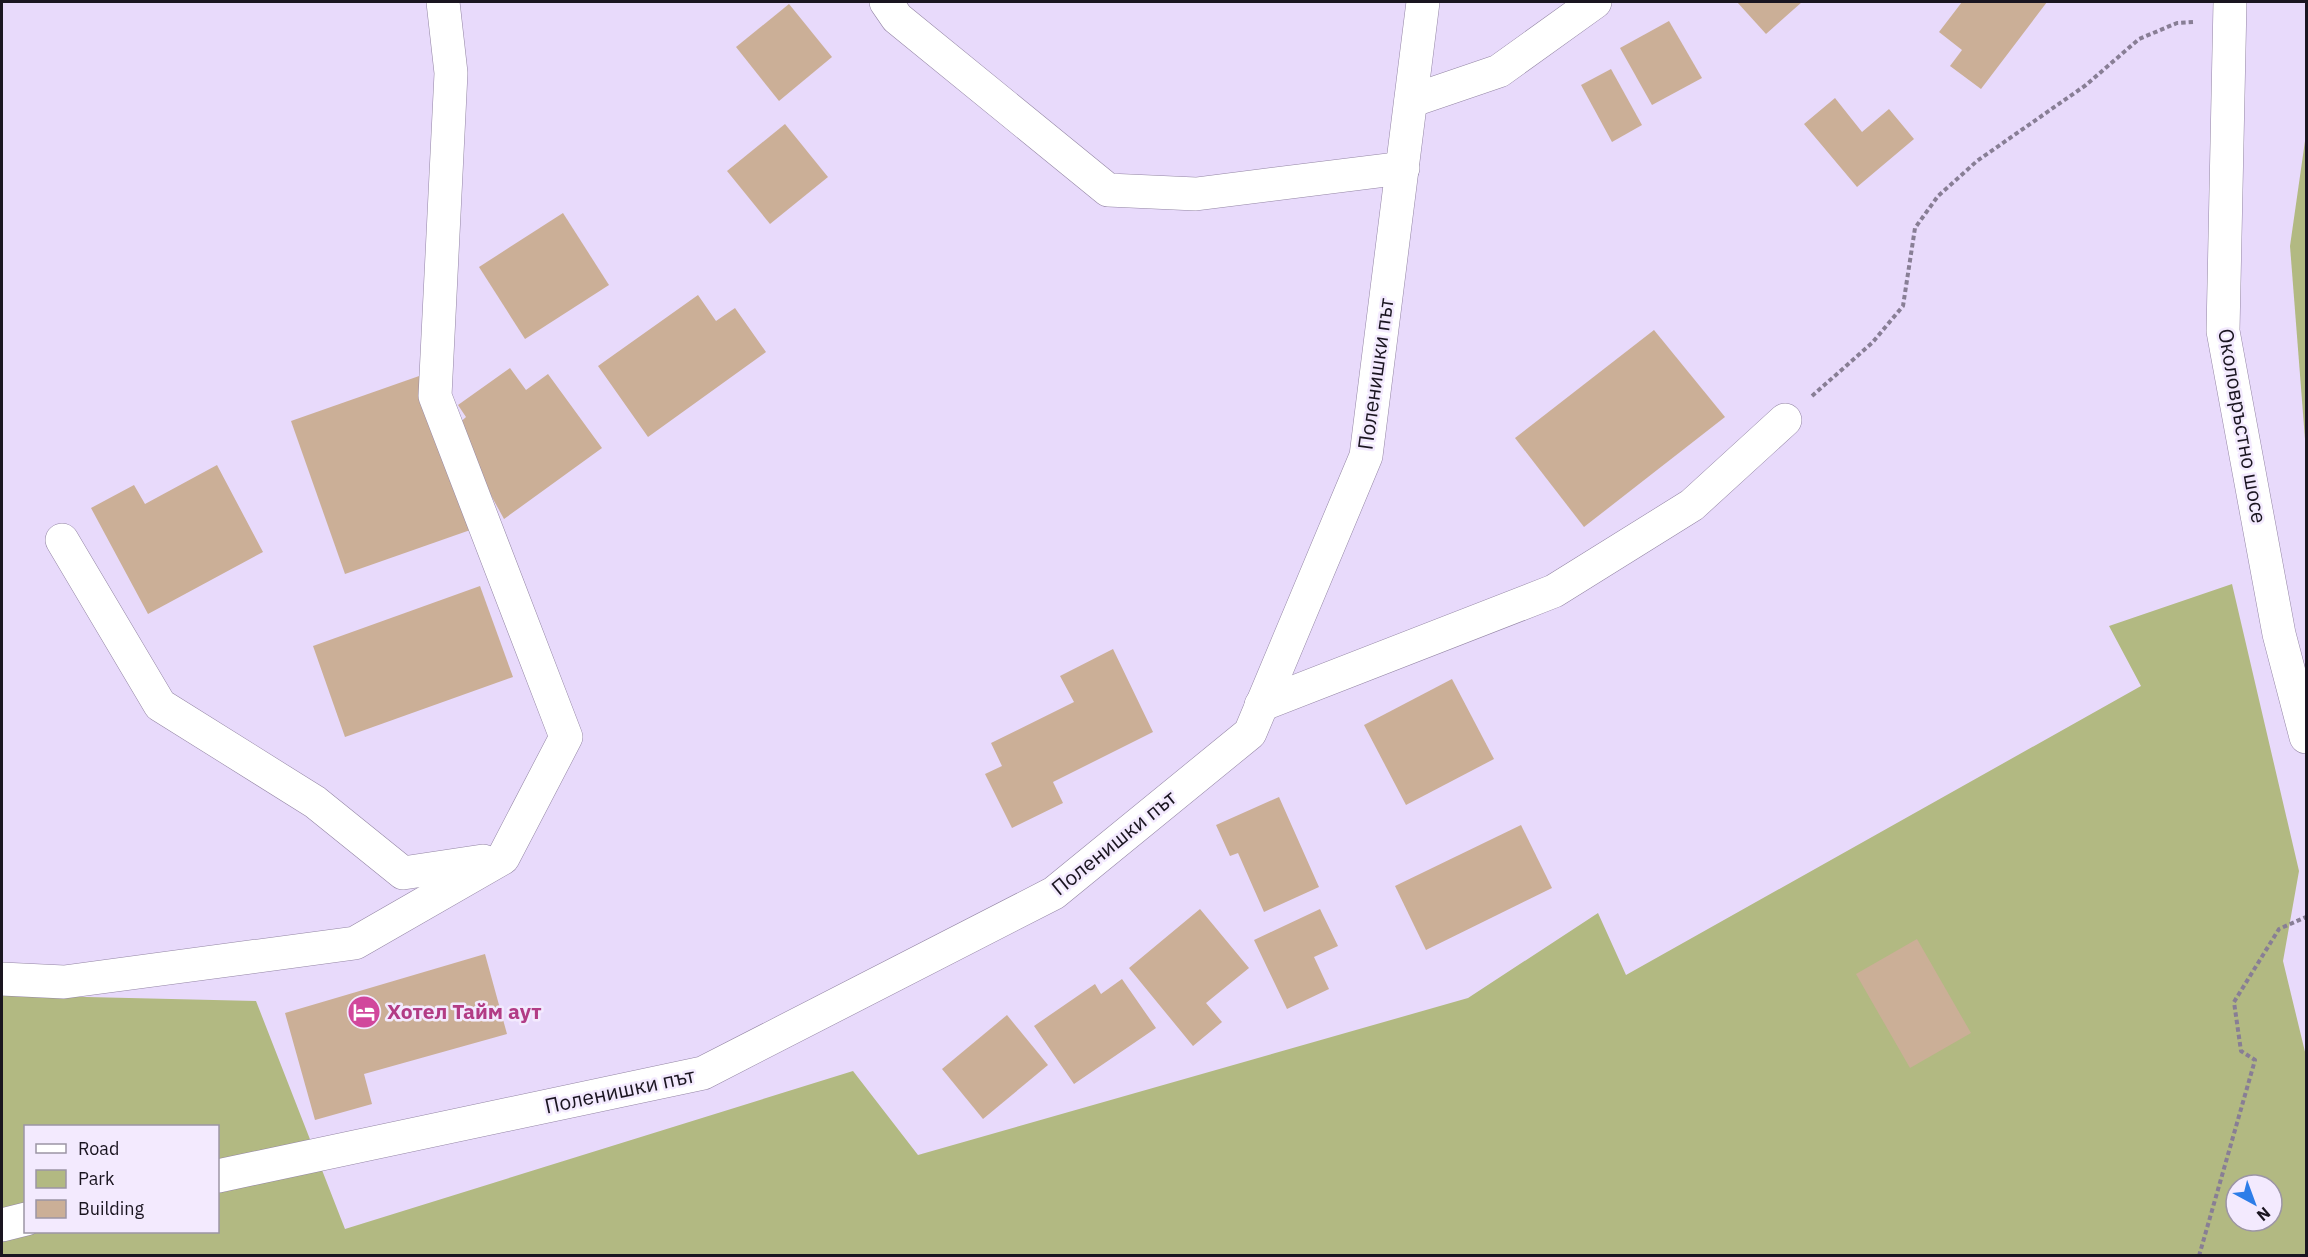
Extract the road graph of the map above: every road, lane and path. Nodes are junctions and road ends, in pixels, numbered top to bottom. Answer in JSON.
{"nodes":[{"id":1,"x":443,"y":2,"type":"edge"},
{"id":2,"x":886,"y":2,"type":"edge"},
{"id":3,"x":1423,"y":2,"type":"edge"},
{"id":4,"x":1595,"y":2,"type":"edge"},
{"id":5,"x":2230,"y":10,"type":"edge"},
{"id":6,"x":1411,"y":101,"type":"junction"},
{"id":7,"x":1403,"y":168,"type":"junction"},
{"id":8,"x":1785,"y":420,"type":"joint"},
{"id":9,"x":62,"y":540,"type":"dead end"},
{"id":10,"x":1261,"y":705,"type":"junction"},
{"id":11,"x":2307,"y":737,"type":"edge"},
{"id":12,"x":502,"y":858,"type":"junction"},
{"id":13,"x":2307,"y":917,"type":"edge"},
{"id":14,"x":2,"y":979,"type":"edge"},
{"id":15,"x":219,"y":1176,"type":"edge"},
{"id":16,"x":24,"y":1220,"type":"edge"},
{"id":17,"x":2,"y":1225,"type":"edge"},
{"id":18,"x":2199,"y":1256,"type":"edge"}],
"edges":[{"from":1,"to":12,"type":"street"},
{"from":2,"to":7,"type":"street"},
{"from":3,"to":6,"type":"street","name":"Поленишки път"},
{"from":4,"to":6,"type":"street"},
{"from":5,"to":8,"type":"path"},
{"from":5,"to":11,"type":"street","name":"Околовръстно шосе"},
{"from":6,"to":7,"type":"street","name":"Поленишки път"},
{"from":7,"to":10,"type":"street","name":"Поленишки път"},
{"from":8,"to":10,"type":"street"},
{"from":9,"to":12,"type":"street"},
{"from":10,"to":15,"type":"street","name":"Поленишки път"},
{"from":12,"to":14,"type":"street"},
{"from":13,"to":18,"type":"path"},
{"from":16,"to":17,"type":"street"}]}
